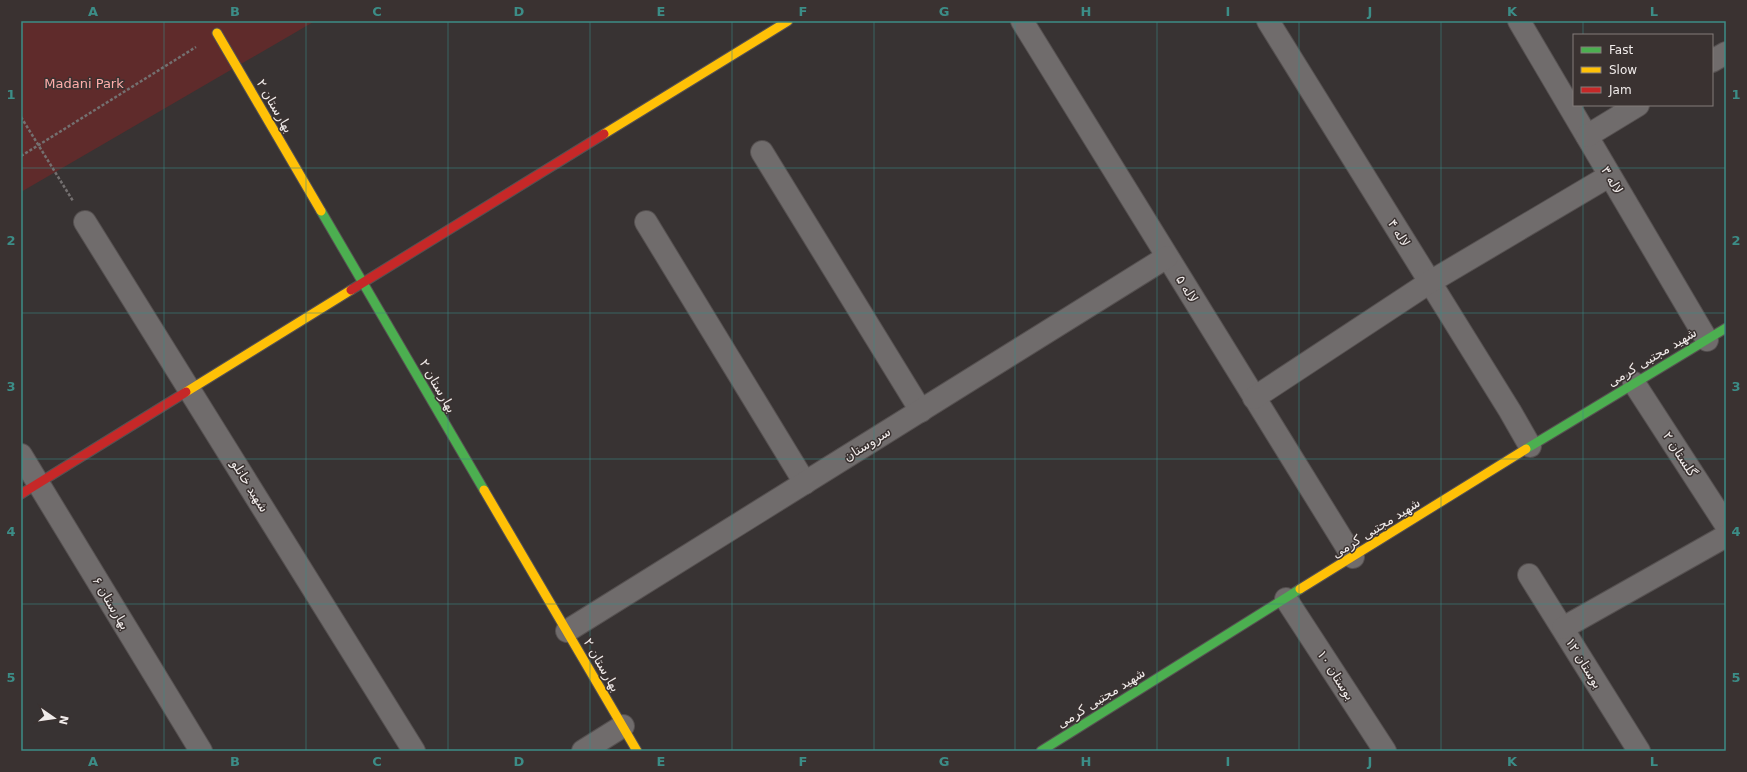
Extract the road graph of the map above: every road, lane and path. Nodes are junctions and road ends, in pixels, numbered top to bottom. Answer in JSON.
{"nodes":[{"id":1,"x":788,"y":21,"type":"edge"},
{"id":2,"x":1022,"y":21,"type":"edge"},
{"id":3,"x":1268,"y":21,"type":"edge"},
{"id":4,"x":1519,"y":21,"type":"edge"},
{"id":5,"x":217,"y":33,"type":"joint"},
{"id":6,"x":1726,"y":53,"type":"edge"},
{"id":7,"x":1713,"y":60,"type":"edge"},
{"id":8,"x":1636,"y":106,"type":"edge"},
{"id":9,"x":21,"y":117,"type":"edge"},
{"id":10,"x":1587,"y":136,"type":"junction"},
{"id":11,"x":38,"y":145,"type":"junction"},
{"id":12,"x":762,"y":152,"type":"dead end"},
{"id":13,"x":21,"y":156,"type":"edge"},
{"id":14,"x":1610,"y":176,"type":"junction"},
{"id":15,"x":85,"y":222,"type":"joint"},
{"id":16,"x":646,"y":222,"type":"dead end"},
{"id":17,"x":1167,"y":257,"type":"junction"},
{"id":18,"x":1430,"y":282,"type":"junction"},
{"id":19,"x":363,"y":283,"type":"junction"},
{"id":20,"x":1726,"y":328,"type":"edge"},
{"id":21,"x":1706,"y":340,"type":"junction"},
{"id":22,"x":1634,"y":383,"type":"junction"},
{"id":23,"x":190,"y":390,"type":"junction"},
{"id":24,"x":1254,"y":398,"type":"junction"},
{"id":25,"x":921,"y":411,"type":"junction"},
{"id":26,"x":1530,"y":446,"type":"junction"},
{"id":27,"x":21,"y":455,"type":"edge"},
{"id":28,"x":806,"y":483,"type":"junction"},
{"id":29,"x":29,"y":488,"type":"edge"},
{"id":30,"x":1726,"y":524,"type":"edge"},
{"id":31,"x":1726,"y":536,"type":"edge"},
{"id":32,"x":1353,"y":558,"type":"junction"},
{"id":33,"x":1529,"y":574,"type":"dead end"},
{"id":34,"x":1286,"y":599,"type":"junction"},
{"id":35,"x":1563,"y":628,"type":"junction"},
{"id":36,"x":567,"y":631,"type":"junction"},
{"id":37,"x":623,"y":726,"type":"junction"},
{"id":38,"x":201,"y":751,"type":"edge"},
{"id":39,"x":414,"y":751,"type":"edge"},
{"id":40,"x":583,"y":751,"type":"edge"},
{"id":41,"x":637,"y":751,"type":"edge"},
{"id":42,"x":1040,"y":751,"type":"edge"},
{"id":43,"x":1385,"y":751,"type":"edge"},
{"id":44,"x":1639,"y":751,"type":"edge"}],
"edges":[{"from":1,"to":19,"type":"street"},
{"from":2,"to":17,"type":"street","name":"لاله ۵"},
{"from":3,"to":18,"type":"street","name":"لاله ۴"},
{"from":4,"to":10,"type":"street","name":"لاله ۳"},
{"from":5,"to":11,"type":"path"},
{"from":5,"to":19,"type":"street","name":"بهارستان ۲"},
{"from":6,"to":7,"type":"street"},
{"from":8,"to":10,"type":"street"},
{"from":9,"to":11,"type":"path"},
{"from":10,"to":14,"type":"street","name":"لاله ۳"},
{"from":11,"to":13,"type":"path"},
{"from":11,"to":15,"type":"path"},
{"from":12,"to":25,"type":"street"},
{"from":14,"to":18,"type":"street"},
{"from":14,"to":21,"type":"street","name":"لاله ۳"},
{"from":15,"to":23,"type":"street","name":"شهید خانلو"},
{"from":16,"to":28,"type":"street"},
{"from":17,"to":24,"type":"street","name":"لاله ۵"},
{"from":17,"to":25,"type":"street","name":"سروستان"},
{"from":18,"to":24,"type":"street"},
{"from":18,"to":26,"type":"street","name":"لاله ۴"},
{"from":19,"to":23,"type":"street"},
{"from":19,"to":36,"type":"street","name":"بهارستان ۲"},
{"from":20,"to":21,"type":"street","name":"شهید مجتبی کرمی"},
{"from":21,"to":22,"type":"street","name":"شهید مجتبی کرمی"},
{"from":22,"to":26,"type":"street","name":"شهید مجتبی کرمی"},
{"from":22,"to":30,"type":"street","name":"گلستان ۲"},
{"from":23,"to":29,"type":"street"},
{"from":23,"to":39,"type":"street","name":"شهید خانلو"},
{"from":24,"to":32,"type":"street","name":"لاله ۵"},
{"from":25,"to":28,"type":"street","name":"سروستان"},
{"from":26,"to":32,"type":"street","name":"شهید مجتبی کرمی"},
{"from":27,"to":29,"type":"street","name":"بهارستان ۶"},
{"from":28,"to":36,"type":"street","name":"سروستان"},
{"from":29,"to":38,"type":"street","name":"بهارستان ۶"},
{"from":31,"to":35,"type":"street"},
{"from":32,"to":34,"type":"street","name":"شهید مجتبی کرمی"},
{"from":33,"to":35,"type":"street","name":"بوستان ۱۲"},
{"from":34,"to":42,"type":"street","name":"شهید مجتبی کرمی"},
{"from":34,"to":43,"type":"street","name":"بوستان ۱۰"},
{"from":35,"to":44,"type":"street","name":"بوستان ۱۲"},
{"from":36,"to":37,"type":"street","name":"بهارستان ۲"},
{"from":37,"to":40,"type":"street"},
{"from":37,"to":41,"type":"street","name":"بهارستان ۲"}]}
